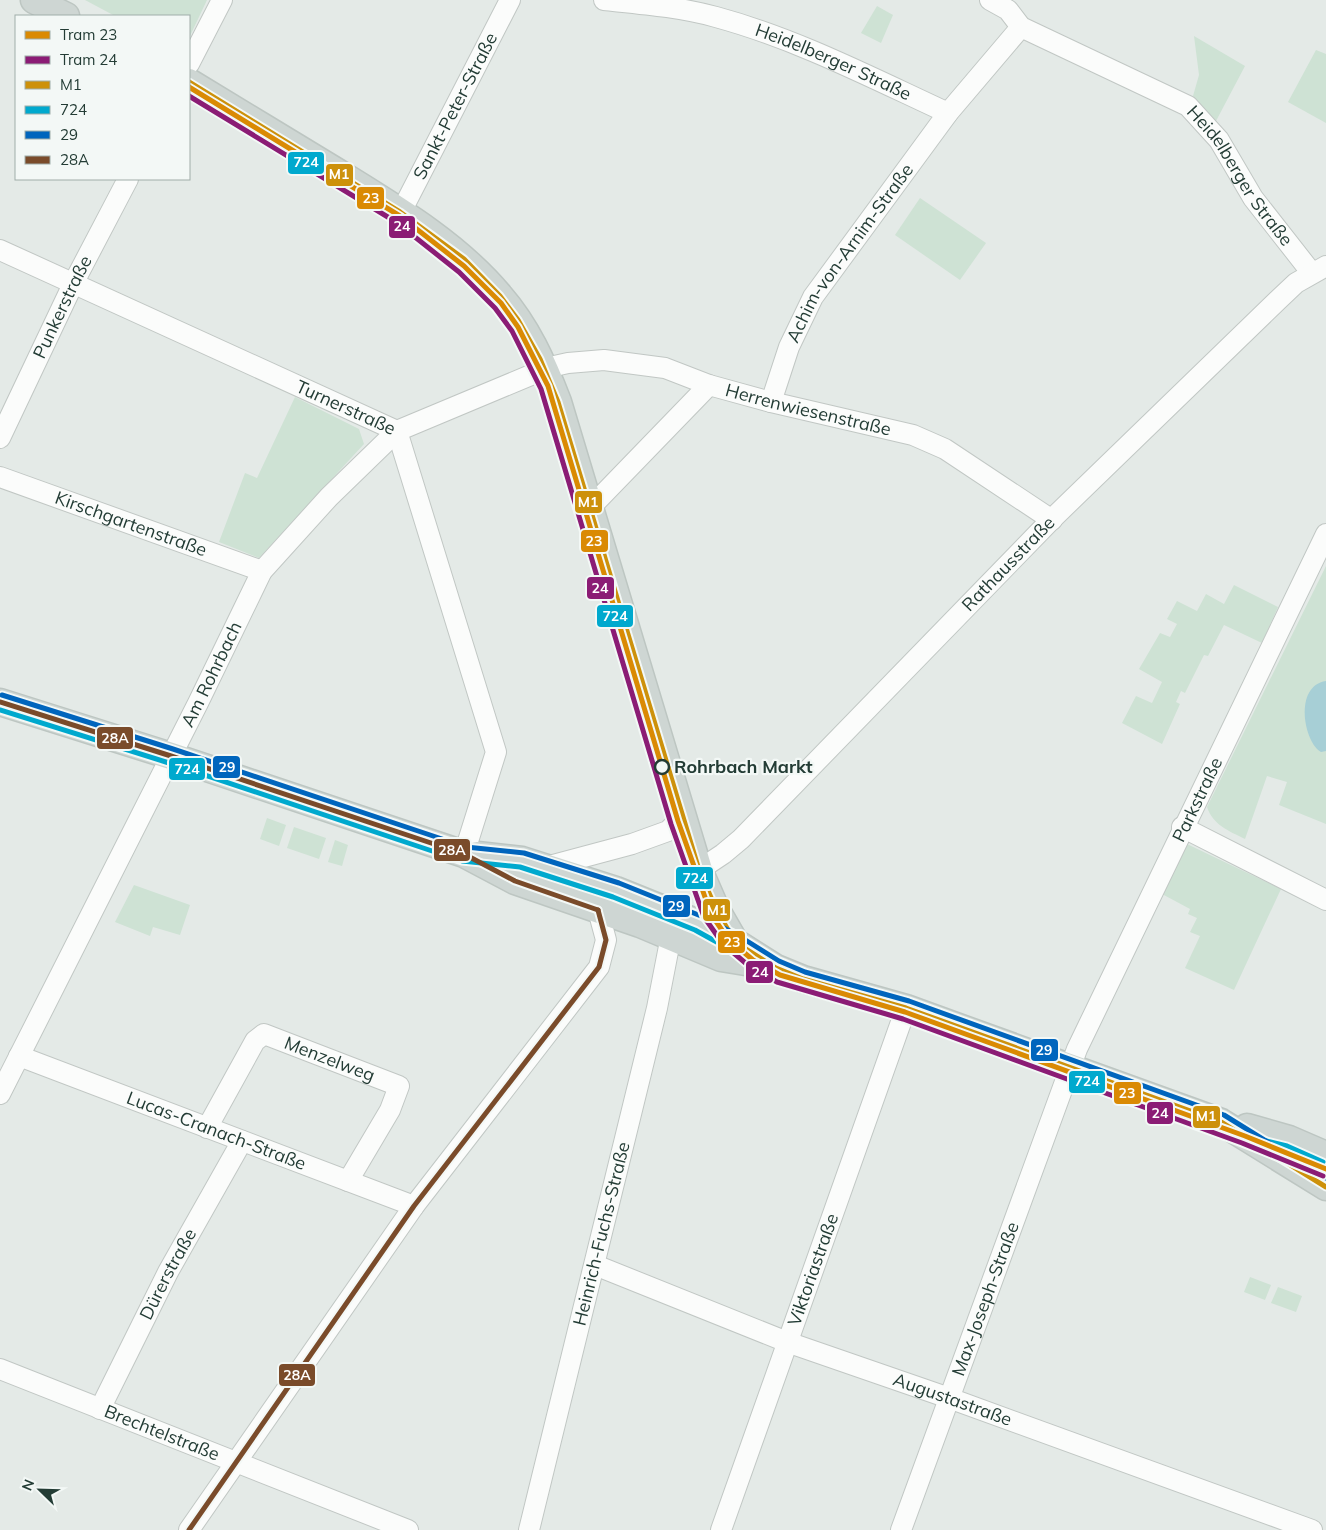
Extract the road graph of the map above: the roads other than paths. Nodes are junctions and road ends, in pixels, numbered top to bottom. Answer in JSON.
{"nodes":[{"id":1,"x":34,"y":0,"type":"edge"},
{"id":2,"x":222,"y":0,"type":"edge"},
{"id":3,"x":510,"y":0,"type":"edge"},
{"id":4,"x":604,"y":0,"type":"edge"},
{"id":5,"x":990,"y":0,"type":"edge"},
{"id":6,"x":1010,"y":5,"type":"edge"},
{"id":7,"x":64,"y":15,"type":"edge"},
{"id":8,"x":1021,"y":27,"type":"junction"},
{"id":9,"x":190,"y":62,"type":"edge"},
{"id":10,"x":190,"y":83,"type":"edge"},
{"id":11,"x":948,"y":113,"type":"junction"},
{"id":12,"x":127,"y":180,"type":"edge"},
{"id":13,"x":401,"y":212,"type":"junction"},
{"id":14,"x":0,"y":250,"type":"edge"},
{"id":15,"x":1321,"y":269,"type":"edge"},
{"id":16,"x":74,"y":282,"type":"junction"},
{"id":17,"x":545,"y":368,"type":"junction"},
{"id":18,"x":709,"y":385,"type":"junction"},
{"id":19,"x":771,"y":402,"type":"junction"},
{"id":20,"x":398,"y":431,"type":"junction"},
{"id":21,"x":0,"y":438,"type":"edge"},
{"id":22,"x":0,"y":477,"type":"edge"},
{"id":23,"x":590,"y":509,"type":"junction"},
{"id":24,"x":1052,"y":520,"type":"junction"},
{"id":25,"x":1326,"y":534,"type":"edge"},
{"id":26,"x":262,"y":571,"type":"junction"},
{"id":27,"x":0,"y":702,"type":"edge"},
{"id":28,"x":171,"y":756,"type":"junction"},
{"id":29,"x":681,"y":813,"type":"junction"},
{"id":30,"x":1182,"y":827,"type":"junction"},
{"id":31,"x":464,"y":854,"type":"junction"},
{"id":32,"x":546,"y":867,"type":"junction"},
{"id":33,"x":699,"y":870,"type":"junction"},
{"id":34,"x":1326,"y":900,"type":"edge"},
{"id":35,"x":598,"y":910,"type":"junction"},
{"id":36,"x":671,"y":936,"type":"junction"},
{"id":37,"x":735,"y":942,"type":"junction"},
{"id":38,"x":776,"y":968,"type":"junction"},
{"id":39,"x":906,"y":1008,"type":"junction"},
{"id":40,"x":19,"y":1056,"type":"junction"},
{"id":41,"x":1070,"y":1067,"type":"junction"},
{"id":42,"x":0,"y":1094,"type":"edge"},
{"id":43,"x":1221,"y":1122,"type":"junction"},
{"id":44,"x":207,"y":1128,"type":"junction"},
{"id":45,"x":242,"y":1141,"type":"junction"},
{"id":46,"x":1326,"y":1155,"type":"edge"},
{"id":47,"x":348,"y":1181,"type":"junction"},
{"id":48,"x":1326,"y":1187,"type":"edge"},
{"id":49,"x":414,"y":1206,"type":"junction"},
{"id":50,"x":595,"y":1265,"type":"junction"},
{"id":51,"x":787,"y":1342,"type":"junction"},
{"id":52,"x":0,"y":1369,"type":"edge"},
{"id":53,"x":949,"y":1398,"type":"junction"},
{"id":54,"x":100,"y":1409,"type":"junction"},
{"id":55,"x":235,"y":1461,"type":"junction"},
{"id":56,"x":373,"y":1524,"type":"edge"},
{"id":57,"x":1299,"y":1528,"type":"edge"},
{"id":58,"x":188,"y":1530,"type":"edge"},
{"id":59,"x":408,"y":1530,"type":"edge"},
{"id":60,"x":529,"y":1530,"type":"edge"},
{"id":61,"x":721,"y":1530,"type":"edge"},
{"id":62,"x":901,"y":1530,"type":"edge"}],
"edges":[{"from":1,"to":7,"type":"main road"},
{"from":2,"to":9,"type":"street"},
{"from":3,"to":13,"type":"street","name":"Sankt-Peter-Straße"},
{"from":4,"to":11,"type":"street","name":"Heidelberger Straße"},
{"from":5,"to":6,"type":"street"},
{"from":6,"to":8,"type":"street","name":"Heidelberger Straße"},
{"from":8,"to":11,"type":"street"},
{"from":8,"to":15,"type":"street","name":"Heidelberger Straße"},
{"from":10,"to":13,"type":"main road"},
{"from":11,"to":19,"type":"street","name":"Achim-von-Arnim-Straße"},
{"from":12,"to":16,"type":"street","name":"Punkerstraße"},
{"from":13,"to":17,"type":"main road"},
{"from":14,"to":16,"type":"street","name":"Turnerstraße"},
{"from":15,"to":24,"type":"street","name":"Rathausstraße"},
{"from":16,"to":20,"type":"street","name":"Turnerstraße"},
{"from":16,"to":21,"type":"street","name":"Punkerstraße"},
{"from":17,"to":18,"type":"street","name":"Herrenwiesenstraße"},
{"from":17,"to":20,"type":"street","name":"Am Rohrbach"},
{"from":17,"to":23,"type":"main road"},
{"from":18,"to":19,"type":"street","name":"Herrenwiesenstraße"},
{"from":18,"to":23,"type":"street"},
{"from":19,"to":24,"type":"street","name":"Herrenwiesenstraße"},
{"from":20,"to":26,"type":"street","name":"Am Rohrbach"},
{"from":20,"to":31,"type":"street","name":"Turnerstraße"},
{"from":22,"to":26,"type":"street","name":"Kirschgartenstraße"},
{"from":23,"to":29,"type":"main road"},
{"from":24,"to":33,"type":"street","name":"Rathausstraße"},
{"from":25,"to":30,"type":"street","name":"Parkstraße"},
{"from":26,"to":28,"type":"street","name":"Am Rohrbach"},
{"from":27,"to":28,"type":"main road"},
{"from":28,"to":31,"type":"main road"},
{"from":28,"to":40,"type":"street","name":"Am Rohrbach"},
{"from":29,"to":32,"type":"street"},
{"from":29,"to":33,"type":"main road"},
{"from":30,"to":34,"type":"street"},
{"from":30,"to":41,"type":"street","name":"Parkstraße"},
{"from":31,"to":32,"type":"main road"},
{"from":31,"to":35,"type":"main road"},
{"from":32,"to":37,"type":"main road"},
{"from":33,"to":37,"type":"main road"},
{"from":35,"to":36,"type":"main road"},
{"from":35,"to":49,"type":"street"},
{"from":36,"to":38,"type":"main road"},
{"from":36,"to":50,"type":"street","name":"Heinrich-Fuchs-Straße"},
{"from":37,"to":38,"type":"main road"},
{"from":38,"to":39,"type":"main road"},
{"from":39,"to":41,"type":"main road"},
{"from":39,"to":51,"type":"street","name":"Viktoriastraße"},
{"from":40,"to":42,"type":"street","name":"Am Rohrbach"},
{"from":40,"to":44,"type":"street","name":"Lucas-Cranach-Straße"},
{"from":41,"to":43,"type":"main road"},
{"from":41,"to":53,"type":"street","name":"Max-Joseph-Straße"},
{"from":43,"to":46,"type":"main road"},
{"from":43,"to":48,"type":"main road"},
{"from":44,"to":45,"type":"street","name":"Lucas-Cranach-Straße"},
{"from":44,"to":47,"type":"street","name":"Menzelweg"},
{"from":45,"to":47,"type":"street","name":"Lucas-Cranach-Straße"},
{"from":45,"to":54,"type":"street","name":"Dürerstraße"},
{"from":47,"to":49,"type":"street","name":"Lucas-Cranach-Straße"},
{"from":49,"to":55,"type":"street"},
{"from":50,"to":51,"type":"street","name":"Augustastraße"},
{"from":50,"to":60,"type":"street","name":"Heinrich-Fuchs-Straße"},
{"from":51,"to":53,"type":"street","name":"Augustastraße"},
{"from":51,"to":61,"type":"street","name":"Viktoriastraße"},
{"from":52,"to":54,"type":"street","name":"Brechtelstraße"},
{"from":53,"to":57,"type":"street","name":"Augustastraße"},
{"from":53,"to":62,"type":"street","name":"Max-Joseph-Straße"},
{"from":54,"to":55,"type":"street","name":"Brechtelstraße"},
{"from":55,"to":56,"type":"street","name":"Brechtelstraße"},
{"from":55,"to":58,"type":"street"},
{"from":56,"to":59,"type":"street","name":"Brechtelstraße"}]}
